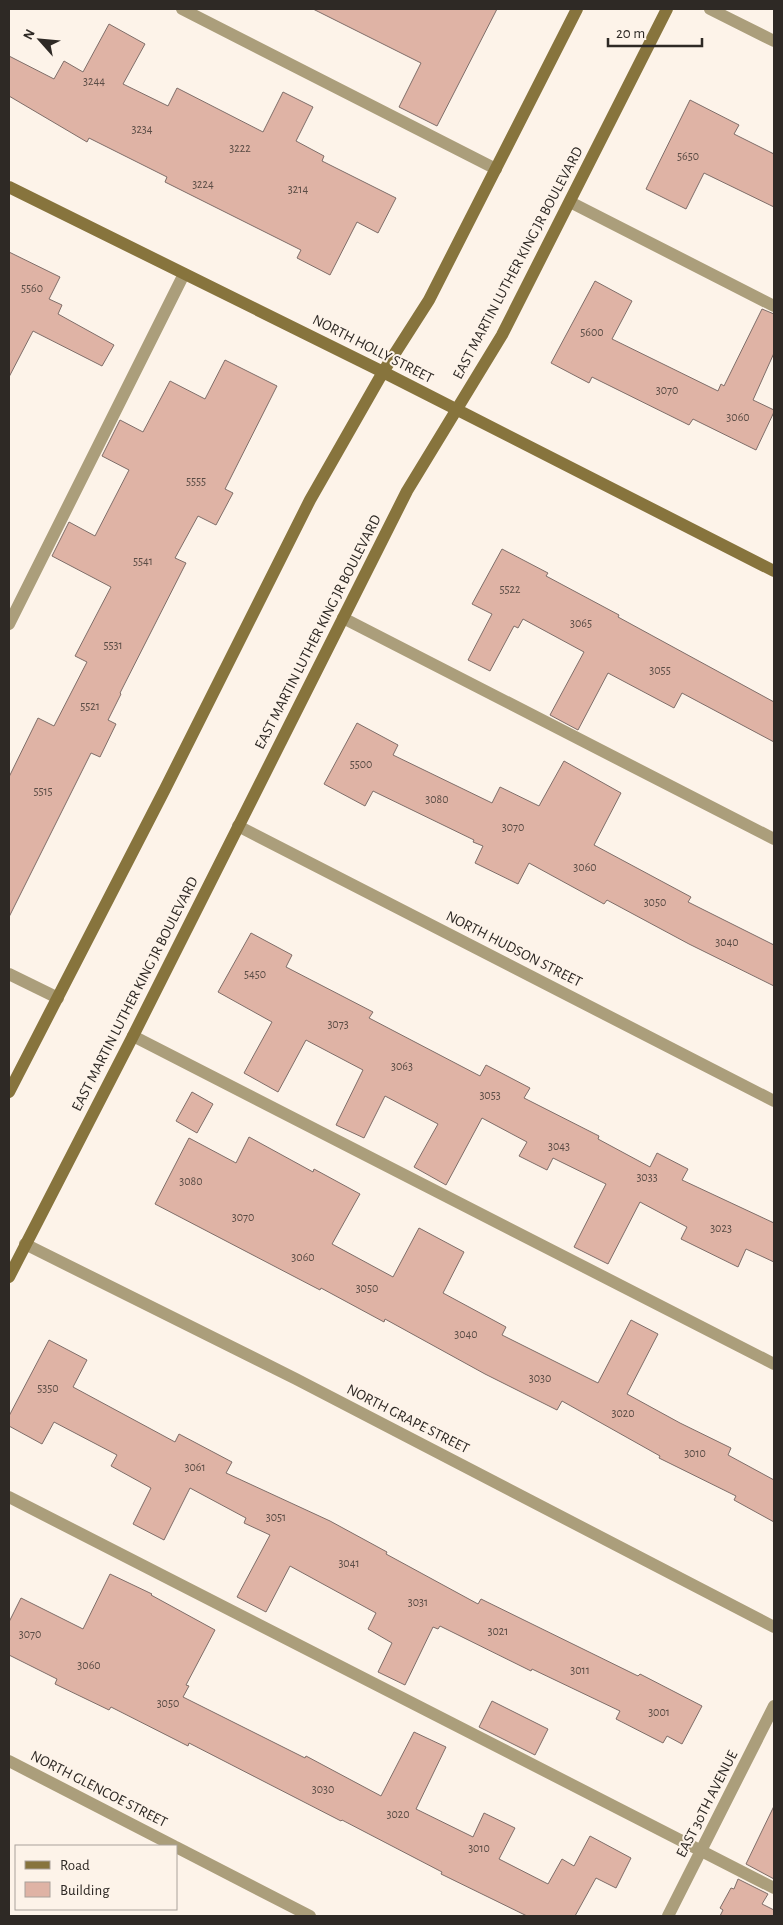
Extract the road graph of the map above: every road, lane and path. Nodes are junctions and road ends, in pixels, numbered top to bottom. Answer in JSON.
{"nodes":[{"id":1,"x":182,"y":9,"type":"edge"},
{"id":2,"x":577,"y":9,"type":"edge"},
{"id":3,"x":667,"y":9,"type":"edge"},
{"id":4,"x":710,"y":9,"type":"edge"},
{"id":5,"x":774,"y":41,"type":"edge"},
{"id":6,"x":496,"y":168,"type":"junction"},
{"id":7,"x":9,"y":187,"type":"edge"},
{"id":8,"x":570,"y":202,"type":"junction"},
{"id":9,"x":184,"y":274,"type":"junction"},
{"id":10,"x":774,"y":306,"type":"edge"},
{"id":11,"x":383,"y":372,"type":"junction"},
{"id":12,"x":457,"y":410,"type":"junction"},
{"id":13,"x":774,"y":571,"type":"edge"},
{"id":14,"x":343,"y":618,"type":"junction"},
{"id":15,"x":9,"y":624,"type":"edge"},
{"id":16,"x":238,"y":826,"type":"junction"},
{"id":17,"x":774,"y":839,"type":"edge"},
{"id":18,"x":9,"y":974,"type":"edge"},
{"id":19,"x":58,"y":998,"type":"junction"},
{"id":20,"x":133,"y":1036,"type":"junction"},
{"id":21,"x":9,"y":1092,"type":"edge"},
{"id":22,"x":774,"y":1101,"type":"edge"},
{"id":23,"x":25,"y":1244,"type":"junction"},
{"id":24,"x":9,"y":1277,"type":"edge"},
{"id":25,"x":774,"y":1364,"type":"edge"},
{"id":26,"x":9,"y":1497,"type":"edge"},
{"id":27,"x":774,"y":1627,"type":"edge"},
{"id":28,"x":774,"y":1706,"type":"edge"},
{"id":29,"x":9,"y":1761,"type":"edge"},
{"id":30,"x":171,"y":1845,"type":"edge"},
{"id":31,"x":178,"y":1849,"type":"edge"},
{"id":32,"x":702,"y":1850,"type":"junction"},
{"id":33,"x":774,"y":1888,"type":"edge"},
{"id":34,"x":310,"y":1916,"type":"edge"},
{"id":35,"x":668,"y":1916,"type":"edge"}],
"edges":[{"from":1,"to":6,"type":"street"},
{"from":2,"to":6,"type":"main road"},
{"from":3,"to":8,"type":"main road","name":"EAST MARTIN LUTHER KING JR BOULEVARD"},
{"from":4,"to":5,"type":"street"},
{"from":6,"to":11,"type":"main road"},
{"from":7,"to":9,"type":"main road","name":"NORTH HOLLY STREET"},
{"from":8,"to":10,"type":"street"},
{"from":8,"to":12,"type":"main road","name":"EAST MARTIN LUTHER KING JR BOULEVARD"},
{"from":9,"to":11,"type":"main road","name":"NORTH HOLLY STREET"},
{"from":9,"to":15,"type":"street"},
{"from":11,"to":12,"type":"main road","name":"NORTH HOLLY STREET"},
{"from":11,"to":19,"type":"main road"},
{"from":12,"to":13,"type":"main road","name":"NORTH HOLLY STREET"},
{"from":12,"to":14,"type":"main road","name":"EAST MARTIN LUTHER KING JR BOULEVARD"},
{"from":14,"to":16,"type":"main road","name":"EAST MARTIN LUTHER KING JR BOULEVARD"},
{"from":14,"to":17,"type":"street"},
{"from":16,"to":20,"type":"main road","name":"EAST MARTIN LUTHER KING JR BOULEVARD"},
{"from":16,"to":22,"type":"street","name":"NORTH HUDSON STREET"},
{"from":18,"to":19,"type":"street"},
{"from":19,"to":21,"type":"main road"},
{"from":20,"to":23,"type":"main road","name":"EAST MARTIN LUTHER KING JR BOULEVARD"},
{"from":20,"to":25,"type":"street"},
{"from":23,"to":24,"type":"main road","name":"EAST MARTIN LUTHER KING JR BOULEVARD"},
{"from":23,"to":27,"type":"street","name":"NORTH GRAPE STREET"},
{"from":26,"to":32,"type":"street"},
{"from":28,"to":32,"type":"street","name":"EAST 30TH AVENUE"},
{"from":29,"to":30,"type":"street","name":"NORTH GLENCOE STREET"},
{"from":31,"to":34,"type":"street","name":"NORTH GLENCOE STREET"},
{"from":32,"to":33,"type":"street"},
{"from":32,"to":35,"type":"street","name":"EAST 30TH AVENUE"}]}
